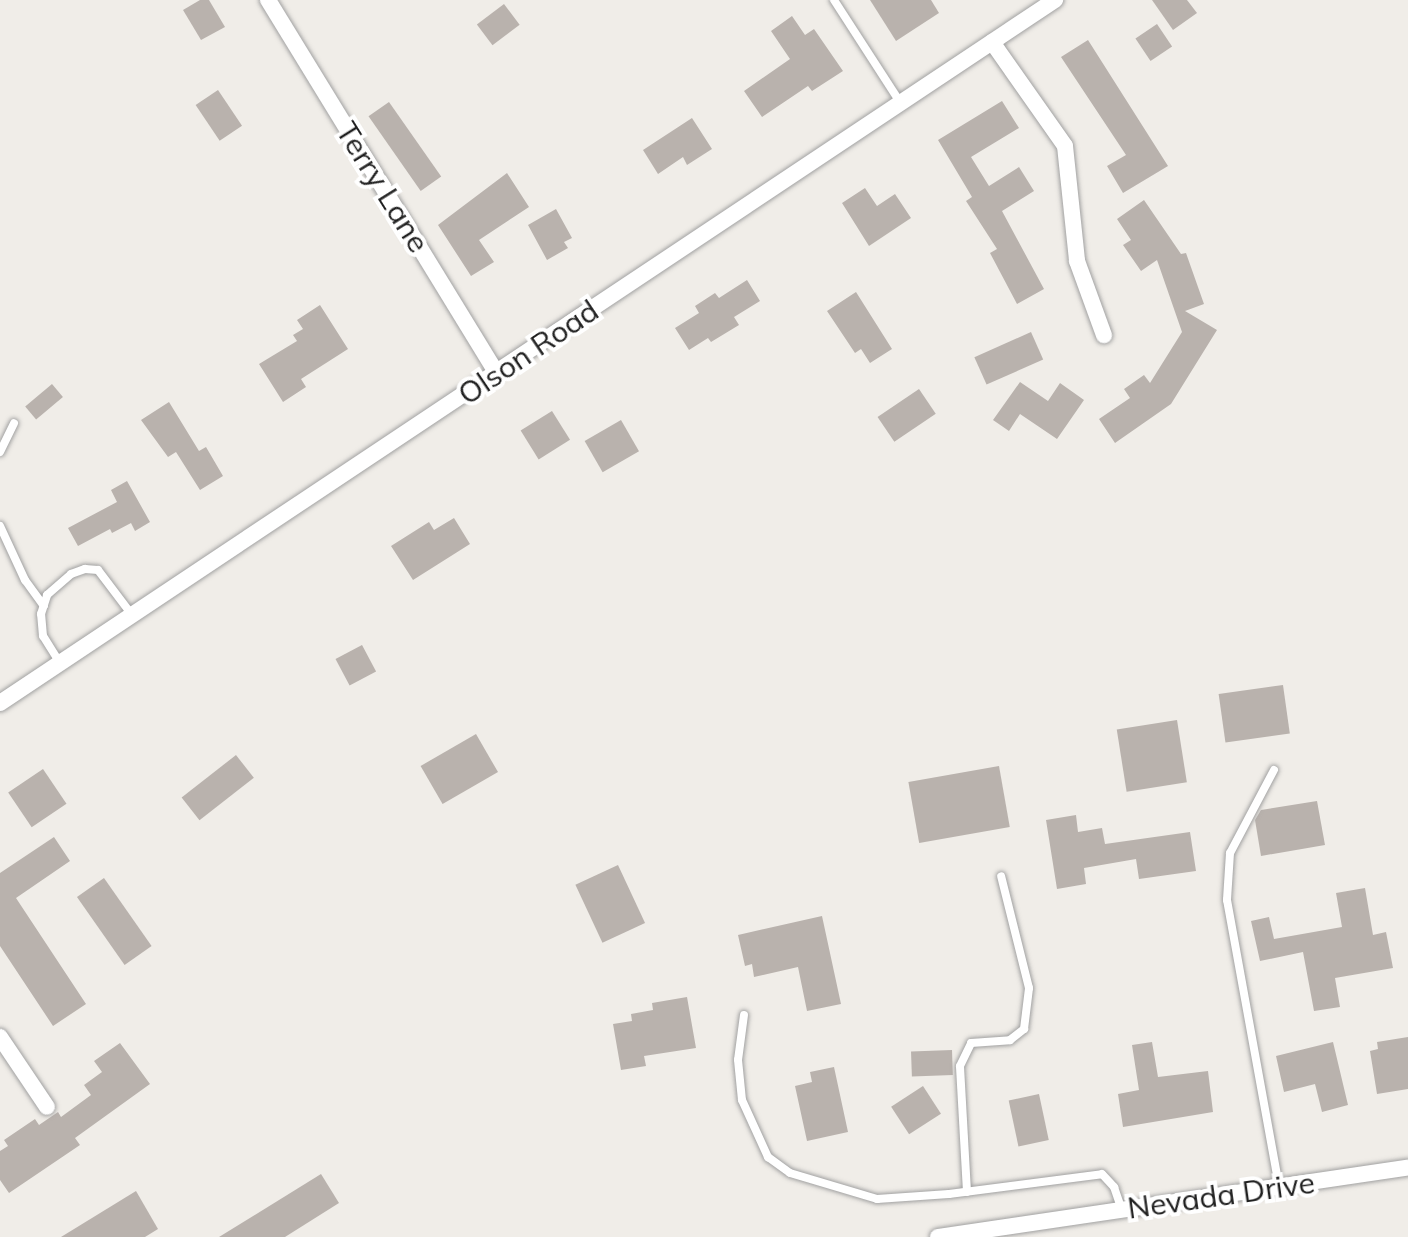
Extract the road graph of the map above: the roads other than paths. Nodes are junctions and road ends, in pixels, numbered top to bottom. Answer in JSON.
{"nodes":[{"id":1,"x":268,"y":0,"type":"edge"},
{"id":2,"x":834,"y":0,"type":"edge"},
{"id":3,"x":1055,"y":0,"type":"edge"},
{"id":4,"x":992,"y":42,"type":"junction"},
{"id":5,"x":901,"y":103,"type":"junction"},
{"id":6,"x":1104,"y":335,"type":"dead end"},
{"id":7,"x":497,"y":373,"type":"junction"},
{"id":8,"x":14,"y":423,"type":"dead end"},
{"id":9,"x":0,"y":452,"type":"edge"},
{"id":10,"x":0,"y":526,"type":"edge"},
{"id":11,"x":44,"y":606,"type":"junction"},
{"id":12,"x":132,"y":615,"type":"junction"},
{"id":13,"x":60,"y":663,"type":"junction"},
{"id":14,"x":0,"y":703,"type":"edge"},
{"id":15,"x":1274,"y":770,"type":"dead end"},
{"id":16,"x":1001,"y":876,"type":"dead end"},
{"id":17,"x":744,"y":1015,"type":"dead end"},
{"id":18,"x":0,"y":1037,"type":"edge"},
{"id":19,"x":47,"y":1107,"type":"dead end"},
{"id":20,"x":1408,"y":1168,"type":"edge"},
{"id":21,"x":1279,"y":1187,"type":"junction"},
{"id":22,"x":967,"y":1192,"type":"junction"},
{"id":23,"x":1122,"y":1210,"type":"junction"},
{"id":24,"x":938,"y":1237,"type":"edge"}],
"edges":[{"from":1,"to":7,"type":"street","name":"Terry Lane"},
{"from":2,"to":5,"type":"lane"},
{"from":3,"to":4,"type":"street","name":"Olson Road"},
{"from":4,"to":5,"type":"street","name":"Olson Road"},
{"from":4,"to":6,"type":"street"},
{"from":5,"to":7,"type":"street","name":"Olson Road"},
{"from":7,"to":12,"type":"street","name":"Olson Road"},
{"from":8,"to":9,"type":"lane"},
{"from":10,"to":11,"type":"lane"},
{"from":11,"to":12,"type":"lane"},
{"from":11,"to":13,"type":"lane"},
{"from":12,"to":13,"type":"street","name":"Olson Road"},
{"from":13,"to":14,"type":"street","name":"Olson Road"},
{"from":15,"to":21,"type":"lane"},
{"from":16,"to":22,"type":"lane"},
{"from":17,"to":22,"type":"lane"},
{"from":18,"to":19,"type":"street"},
{"from":20,"to":21,"type":"street","name":"Nevada Drive"},
{"from":21,"to":23,"type":"street","name":"Nevada Drive"},
{"from":22,"to":23,"type":"lane"},
{"from":23,"to":24,"type":"street","name":"Nevada Drive"}]}
